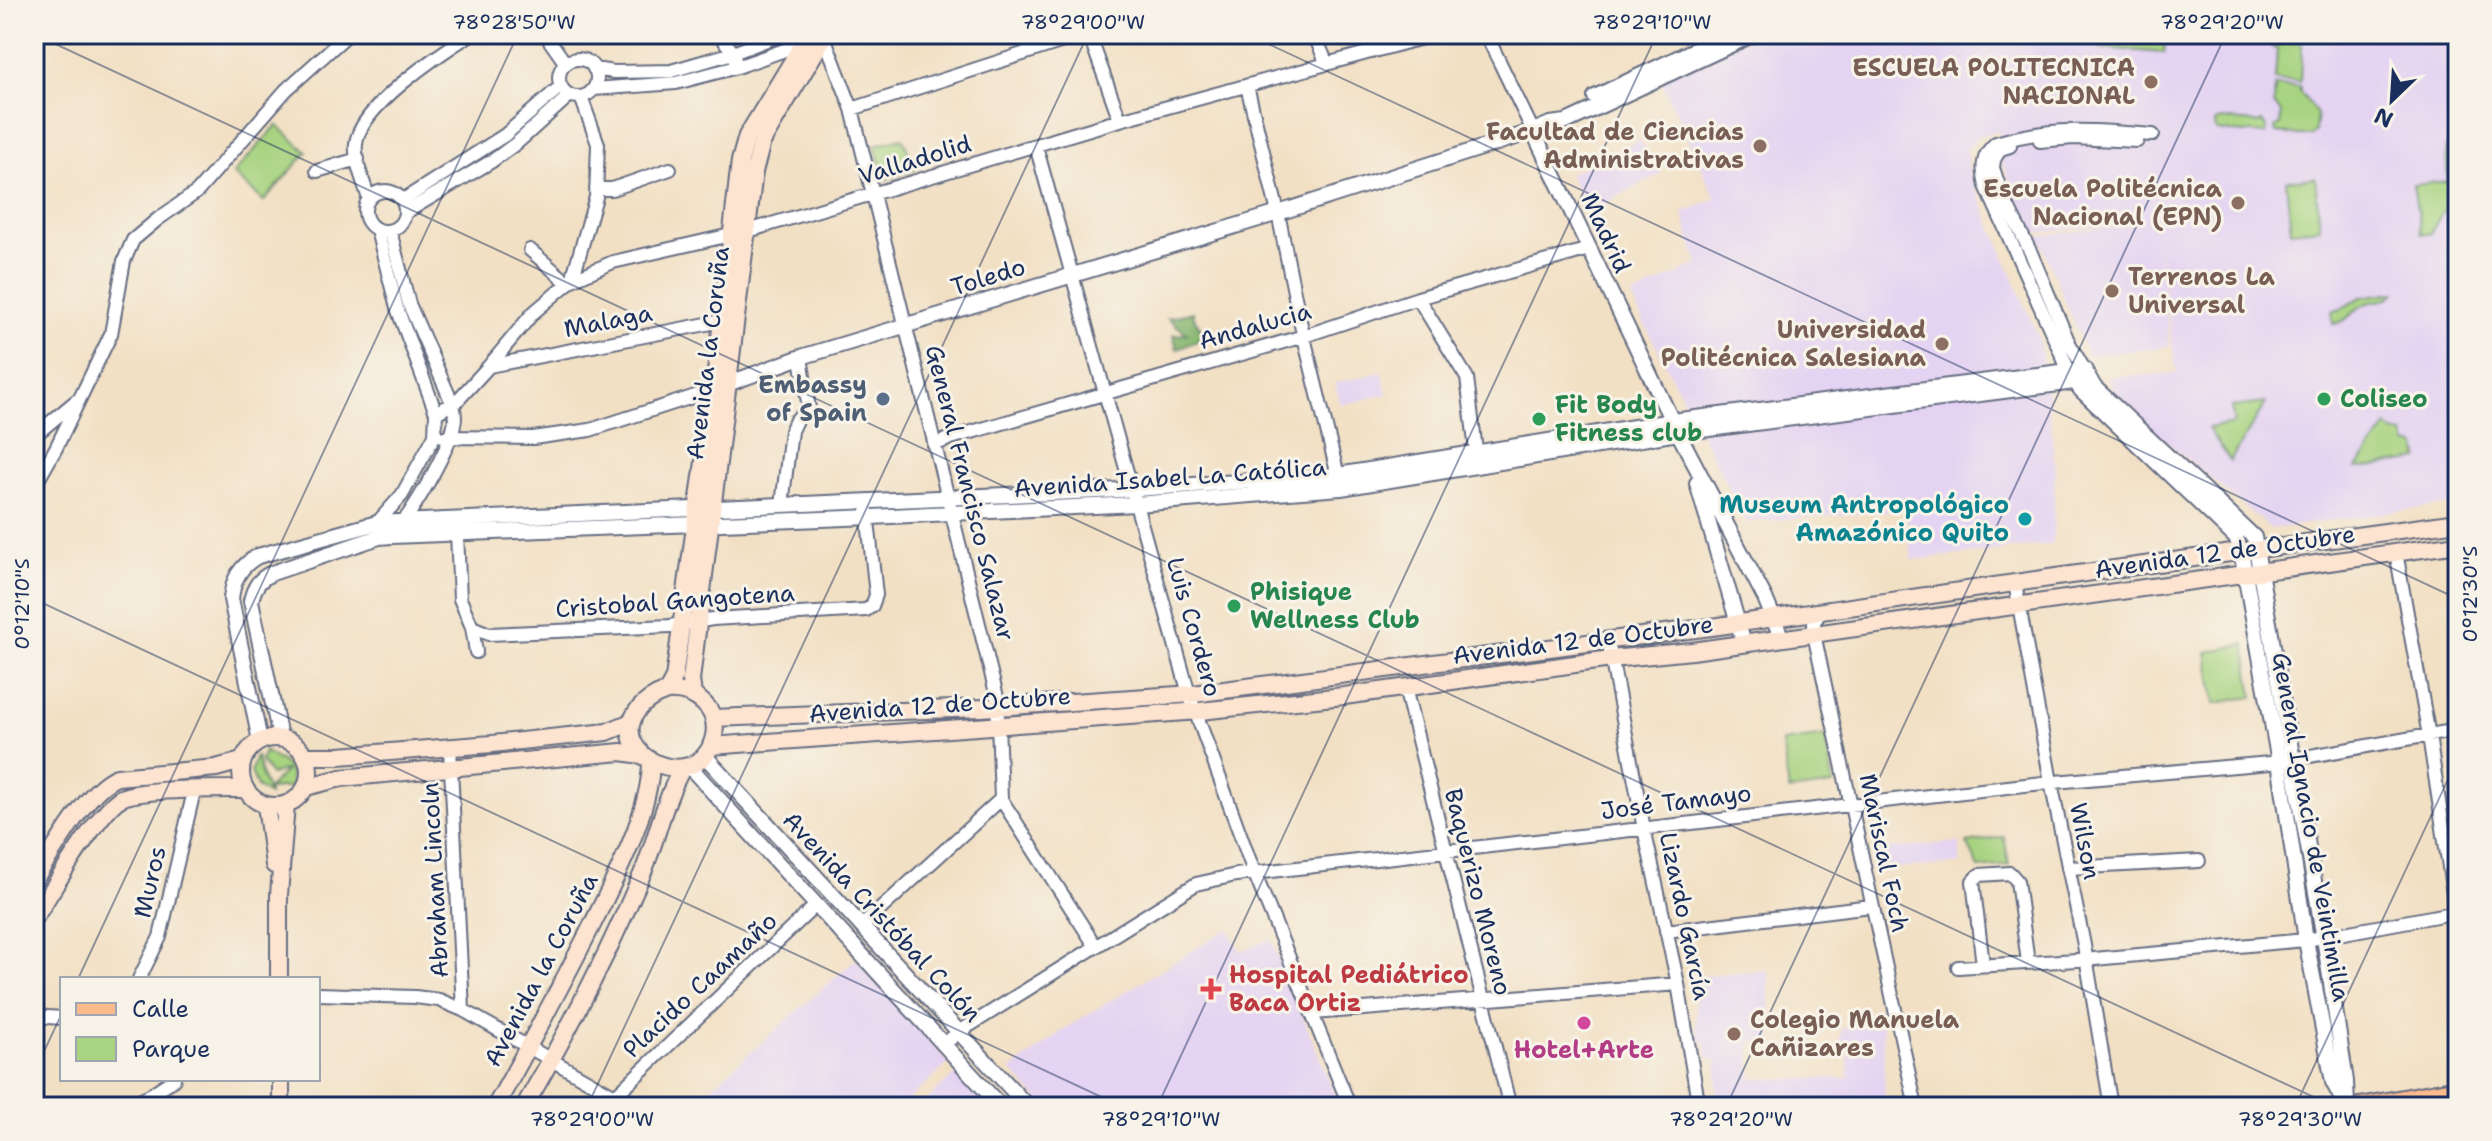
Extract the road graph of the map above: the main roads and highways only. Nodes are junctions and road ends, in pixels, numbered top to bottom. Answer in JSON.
{"nodes":[{"id":1,"x":817,"y":37,"type":"edge"},
{"id":2,"x":729,"y":322,"type":"junction"},
{"id":3,"x":704,"y":516,"type":"junction"},
{"id":4,"x":2458,"y":522,"type":"edge"},
{"id":5,"x":2455,"y":544,"type":"edge"},
{"id":6,"x":667,"y":691,"type":"junction"},
{"id":7,"x":693,"y":695,"type":"junction"},
{"id":8,"x":713,"y":718,"type":"junction"},
{"id":9,"x":631,"y":722,"type":"junction"},
{"id":10,"x":707,"y":751,"type":"junction"},
{"id":11,"x":306,"y":756,"type":"junction"},
{"id":12,"x":647,"y":758,"type":"junction"},
{"id":13,"x":242,"y":761,"type":"junction"},
{"id":14,"x":685,"y":767,"type":"junction"},
{"id":15,"x":144,"y":774,"type":"junction"},
{"id":16,"x":117,"y":777,"type":"junction"},
{"id":17,"x":306,"y":787,"type":"junction"},
{"id":18,"x":245,"y":789,"type":"junction"},
{"id":19,"x":146,"y":793,"type":"junction"},
{"id":20,"x":116,"y":802,"type":"junction"},
{"id":21,"x":286,"y":804,"type":"junction"},
{"id":22,"x":266,"y":805,"type":"junction"},
{"id":23,"x":34,"y":880,"type":"edge"},
{"id":24,"x":279,"y":895,"type":"junction"},
{"id":25,"x":34,"y":919,"type":"edge"},
{"id":26,"x":577,"y":955,"type":"junction"},
{"id":27,"x":599,"y":966,"type":"junction"},
{"id":28,"x":279,"y":977,"type":"edge"},
{"id":29,"x":281,"y":1081,"type":"edge"},
{"id":30,"x":2458,"y":1089,"type":"edge"},
{"id":31,"x":281,"y":1107,"type":"edge"},
{"id":32,"x":495,"y":1107,"type":"edge"},
{"id":33,"x":524,"y":1107,"type":"edge"},
{"id":34,"x":2359,"y":1107,"type":"edge"}],
"edges":[{"from":1,"to":2,"type":"main road","name":"Avenida la Coruña"},
{"from":1,"to":2,"type":"main road","name":"Avenida la Coruña"},
{"from":2,"to":3,"type":"main road","name":"Avenida la Coruña"},
{"from":3,"to":6,"type":"main road","name":"Avenida la Coruña"},
{"from":3,"to":7,"type":"main road","name":"Avenida la Coruña"},
{"from":4,"to":8,"type":"main road","name":"Avenida 12 de Octubre"},
{"from":5,"to":10,"type":"main road","name":"Avenida 12 de Octubre"},
{"from":6,"to":7,"type":"main road"},
{"from":6,"to":9,"type":"main road"},
{"from":7,"to":8,"type":"main road"},
{"from":8,"to":10,"type":"main road"},
{"from":9,"to":11,"type":"main road"},
{"from":9,"to":12,"type":"main road"},
{"from":10,"to":14,"type":"main road"},
{"from":11,"to":13,"type":"main road"},
{"from":11,"to":17,"type":"main road"},
{"from":12,"to":14,"type":"main road"},
{"from":12,"to":17,"type":"main road"},
{"from":12,"to":26,"type":"main road","name":"Avenida la Coruña"},
{"from":13,"to":15,"type":"main road"},
{"from":13,"to":18,"type":"main road"},
{"from":14,"to":27,"type":"main road","name":"Avenida la Coruña"},
{"from":15,"to":16,"type":"main road"},
{"from":15,"to":19,"type":"main road"},
{"from":16,"to":20,"type":"main road"},
{"from":16,"to":23,"type":"main road"},
{"from":17,"to":21,"type":"main road"},
{"from":18,"to":19,"type":"main road"},
{"from":18,"to":22,"type":"main road"},
{"from":19,"to":20,"type":"main road"},
{"from":20,"to":25,"type":"main road"},
{"from":21,"to":22,"type":"main road"},
{"from":21,"to":24,"type":"main road"},
{"from":22,"to":24,"type":"main road"},
{"from":24,"to":28,"type":"main road"},
{"from":26,"to":27,"type":"main road"},
{"from":26,"to":32,"type":"main road","name":"Avenida la Coruña"},
{"from":27,"to":33,"type":"main road","name":"Avenida la Coruña"},
{"from":29,"to":31,"type":"main road"},
{"from":30,"to":34,"type":"main road"}]}
